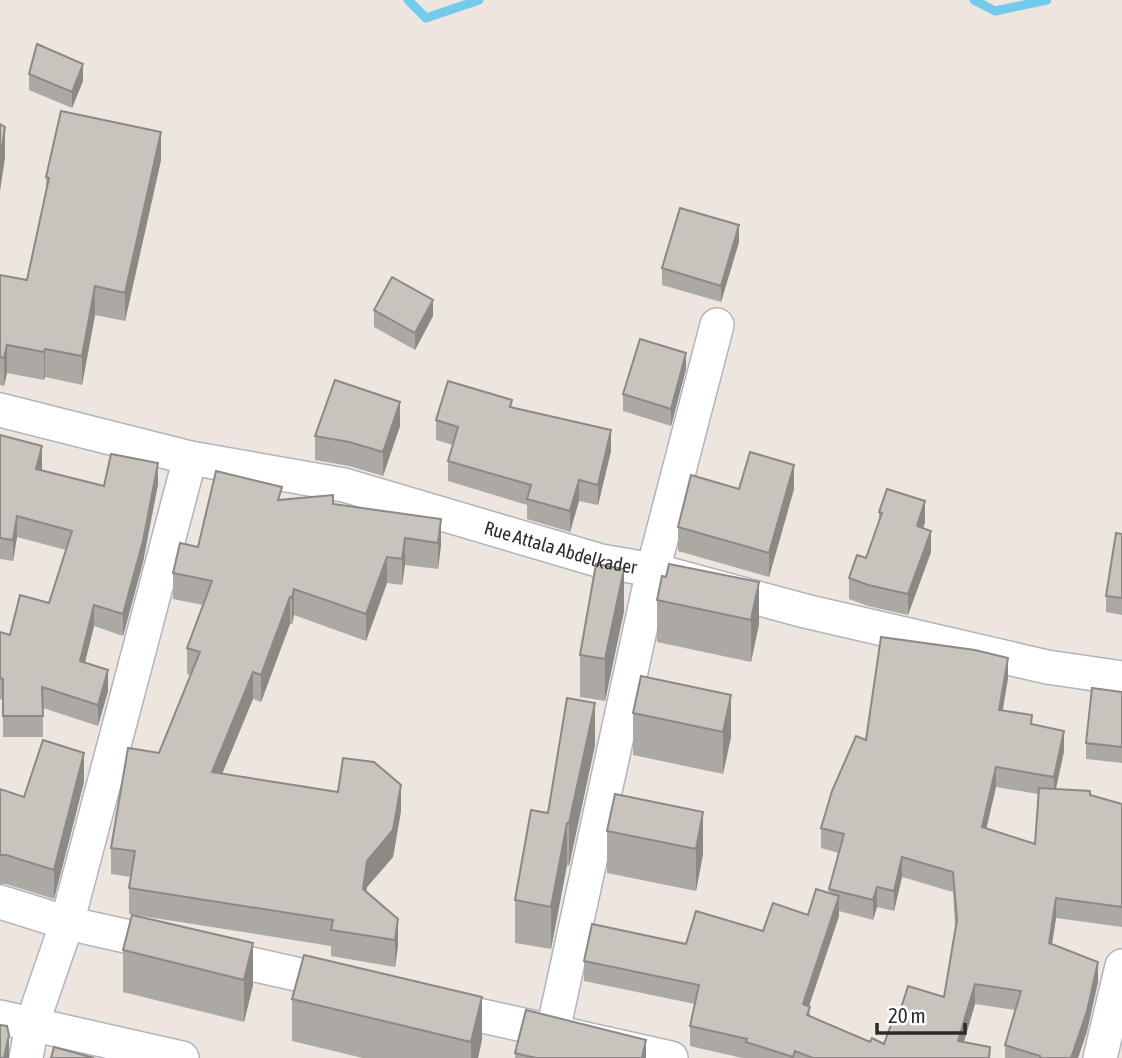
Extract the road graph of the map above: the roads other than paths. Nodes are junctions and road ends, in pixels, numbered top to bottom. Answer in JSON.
{"nodes":[{"id":1,"x":717,"y":325,"type":"dead end"},
{"id":2,"x":0,"y":410,"type":"edge"},
{"id":3,"x":190,"y":458,"type":"junction"},
{"id":4,"x":653,"y":570,"type":"junction"},
{"id":5,"x":1122,"y":678,"type":"edge"},
{"id":6,"x":0,"y":902,"type":"edge"},
{"id":7,"x":67,"y":923,"type":"junction"},
{"id":8,"x":1122,"y":966,"type":"edge"},
{"id":9,"x":364,"y":989,"type":"edge"},
{"id":10,"x":404,"y":998,"type":"edge"},
{"id":11,"x":0,"y":1017,"type":"edge"},
{"id":12,"x":32,"y":1024,"type":"junction"},
{"id":13,"x":552,"y":1031,"type":"junction"},
{"id":14,"x":26,"y":1058,"type":"edge"},
{"id":15,"x":182,"y":1058,"type":"edge"},
{"id":16,"x":671,"y":1058,"type":"edge"},
{"id":17,"x":1100,"y":1058,"type":"edge"}],
"edges":[{"from":1,"to":4,"type":"street"},
{"from":2,"to":3,"type":"street","name":"Rue Attala Abdelkader"},
{"from":3,"to":4,"type":"street","name":"Rue Attala Abdelkader"},
{"from":3,"to":7,"type":"street"},
{"from":4,"to":5,"type":"street","name":"Rue Attala Abdelkader"},
{"from":4,"to":13,"type":"street"},
{"from":6,"to":7,"type":"street"},
{"from":7,"to":9,"type":"street"},
{"from":7,"to":12,"type":"street"},
{"from":8,"to":17,"type":"street"},
{"from":10,"to":13,"type":"street"},
{"from":11,"to":12,"type":"street"},
{"from":12,"to":14,"type":"street"},
{"from":12,"to":15,"type":"street"},
{"from":13,"to":16,"type":"street"}]}
